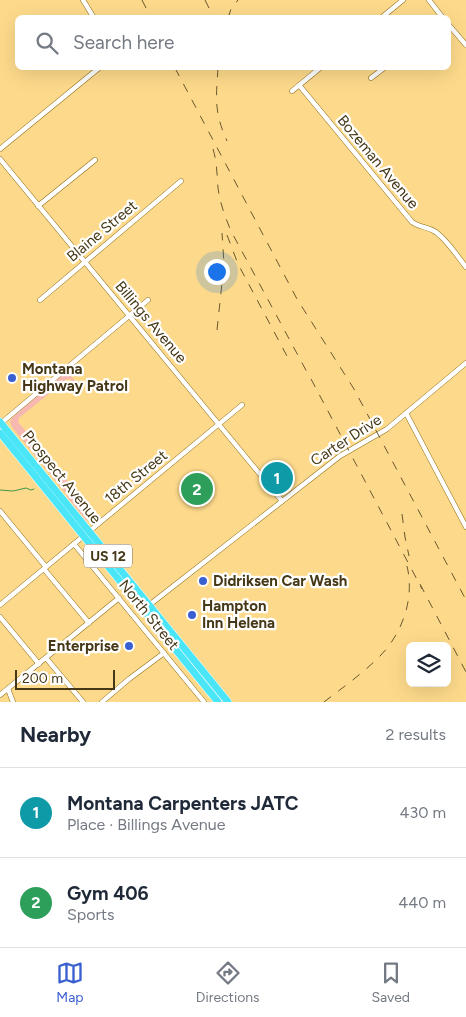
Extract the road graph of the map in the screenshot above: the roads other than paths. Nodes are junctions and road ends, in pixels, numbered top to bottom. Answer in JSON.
{"nodes":[{"id":1,"x":84,"y":0,"type":"edge"},
{"id":2,"x":402,"y":0,"type":"edge"},
{"id":3,"x":429,"y":0,"type":"edge"},
{"id":4,"x":92,"y":15,"type":"edge"},
{"id":5,"x":384,"y":15,"type":"edge"},
{"id":6,"x":441,"y":15,"type":"edge"},
{"id":7,"x":451,"y":28,"type":"edge"},
{"id":8,"x":466,"y":45,"type":"edge"},
{"id":9,"x":97,"y":70,"type":"edge"},
{"id":10,"x":318,"y":70,"type":"edge"},
{"id":11,"x":381,"y":70,"type":"edge"},
{"id":12,"x":371,"y":78,"type":"dead end"},
{"id":13,"x":299,"y":85,"type":"junction"},
{"id":14,"x":292,"y":91,"type":"dead end"},
{"id":15,"x":0,"y":149,"type":"edge"},
{"id":16,"x":0,"y":159,"type":"edge"},
{"id":17,"x":95,"y":160,"type":"dead end"},
{"id":18,"x":181,"y":181,"type":"dead end"},
{"id":19,"x":38,"y":206,"type":"junction"},
{"id":20,"x":84,"y":261,"type":"junction"},
{"id":21,"x":466,"y":267,"type":"edge"},
{"id":22,"x":40,"y":300,"type":"dead end"},
{"id":23,"x":148,"y":300,"type":"dead end"},
{"id":24,"x":129,"y":316,"type":"junction"},
{"id":25,"x":466,"y":363,"type":"edge"},
{"id":26,"x":242,"y":405,"type":"dead end"},
{"id":27,"x":406,"y":413,"type":"junction"},
{"id":28,"x":0,"y":423,"type":"edge"},
{"id":29,"x":219,"y":425,"type":"junction"},
{"id":30,"x":0,"y":433,"type":"edge"},
{"id":31,"x":282,"y":501,"type":"junction"},
{"id":32,"x":0,"y":511,"type":"edge"},
{"id":33,"x":466,"y":527,"type":"edge"},
{"id":34,"x":86,"y":534,"type":"junction"},
{"id":35,"x":74,"y":544,"type":"junction"},
{"id":36,"x":45,"y":568,"type":"junction"},
{"id":37,"x":119,"y":598,"type":"junction"},
{"id":38,"x":0,"y":605,"type":"edge"},
{"id":39,"x":146,"y":608,"type":"junction"},
{"id":40,"x":0,"y":616,"type":"edge"},
{"id":41,"x":89,"y":623,"type":"junction"},
{"id":42,"x":164,"y":653,"type":"junction"},
{"id":43,"x":46,"y":658,"type":"junction"},
{"id":44,"x":39,"y":664,"type":"junction"},
{"id":45,"x":8,"y":689,"type":"junction"},
{"id":46,"x":214,"y":691,"type":"junction"},
{"id":47,"x":0,"y":695,"type":"edge"},
{"id":48,"x":13,"y":702,"type":"edge"},
{"id":49,"x":84,"y":702,"type":"edge"},
{"id":50,"x":102,"y":702,"type":"edge"},
{"id":51,"x":204,"y":702,"type":"edge"},
{"id":52,"x":218,"y":702,"type":"edge"},
{"id":53,"x":228,"y":702,"type":"edge"}],
"edges":[{"from":1,"to":4,"type":"street"},
{"from":2,"to":5,"type":"street"},
{"from":3,"to":6,"type":"street"},
{"from":7,"to":8,"type":"street"},
{"from":9,"to":15,"type":"street"},
{"from":10,"to":13,"type":"street"},
{"from":11,"to":12,"type":"street"},
{"from":13,"to":14,"type":"street"},
{"from":13,"to":21,"type":"street","name":"Bozeman Avenue"},
{"from":16,"to":19,"type":"street","name":"Billings Avenue"},
{"from":17,"to":19,"type":"street"},
{"from":18,"to":20,"type":"street","name":"Blaine Street"},
{"from":19,"to":20,"type":"street","name":"Billings Avenue"},
{"from":20,"to":22,"type":"street","name":"Blaine Street"},
{"from":20,"to":24,"type":"street","name":"Billings Avenue"},
{"from":23,"to":24,"type":"street"},
{"from":24,"to":28,"type":"street"},
{"from":24,"to":29,"type":"street","name":"Billings Avenue"},
{"from":25,"to":27,"type":"street","name":"Carter Drive"},
{"from":26,"to":29,"type":"street","name":"18th Street"},
{"from":27,"to":31,"type":"street","name":"Carter Drive"},
{"from":27,"to":33,"type":"street"},
{"from":28,"to":34,"type":"highway","name":"Prospect Avenue","number":"US 12"},
{"from":29,"to":31,"type":"street","name":"Billings Avenue"},
{"from":29,"to":34,"type":"street","name":"18th Street"},
{"from":30,"to":34,"type":"highway","name":"Prospect Avenue","number":"US 12"},
{"from":31,"to":39,"type":"street","name":"Carter Drive"},
{"from":32,"to":36,"type":"street"},
{"from":34,"to":35,"type":"street","name":"18th Street"},
{"from":34,"to":39,"type":"highway","name":"Prospect Avenue","number":"US 12"},
{"from":35,"to":36,"type":"street","name":"18th Street"},
{"from":35,"to":37,"type":"street","name":"North Street"},
{"from":36,"to":38,"type":"street","name":"18th Street"},
{"from":36,"to":41,"type":"street"},
{"from":37,"to":41,"type":"street"},
{"from":37,"to":42,"type":"street","name":"North Street"},
{"from":39,"to":46,"type":"highway","name":"Prospect Avenue","number":"US 12"},
{"from":40,"to":44,"type":"street"},
{"from":41,"to":43,"type":"street"},
{"from":42,"to":50,"type":"street"},
{"from":42,"to":51,"type":"street","name":"North Street"},
{"from":43,"to":44,"type":"street"},
{"from":43,"to":49,"type":"street"},
{"from":44,"to":45,"type":"street"},
{"from":45,"to":47,"type":"street"},
{"from":45,"to":48,"type":"street"},
{"from":46,"to":52,"type":"highway","number":"US 12"},
{"from":46,"to":53,"type":"highway","number":"US 12"}]}
